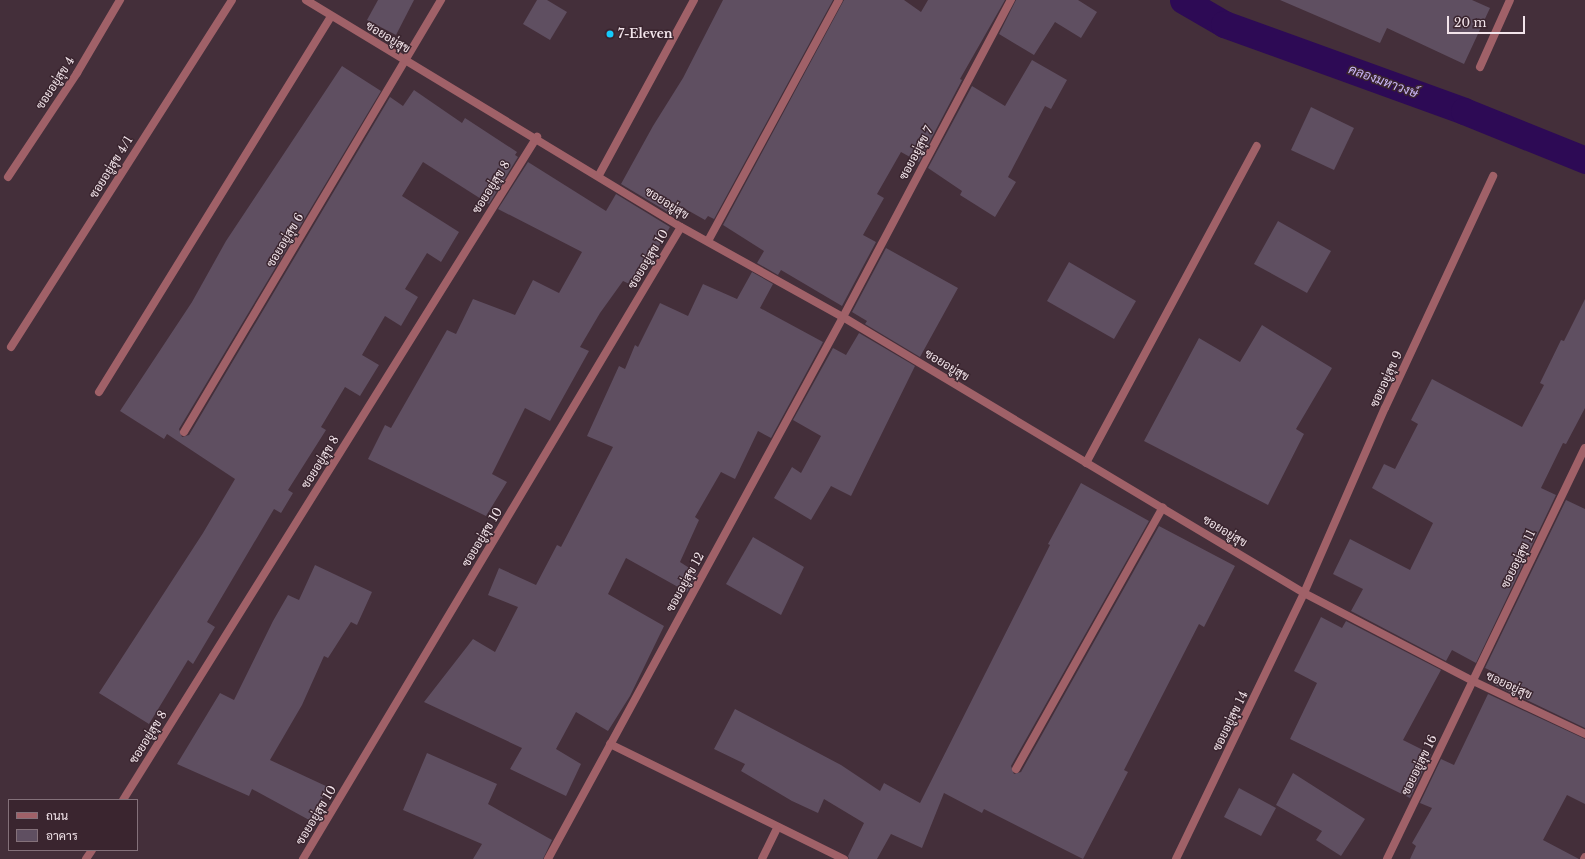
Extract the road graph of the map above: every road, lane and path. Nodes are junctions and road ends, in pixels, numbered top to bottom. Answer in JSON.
{"nodes":[{"id":1,"x":120,"y":0,"type":"edge"},
{"id":2,"x":232,"y":0,"type":"edge"},
{"id":3,"x":306,"y":0,"type":"edge"},
{"id":4,"x":441,"y":0,"type":"edge"},
{"id":5,"x":694,"y":0,"type":"edge"},
{"id":6,"x":840,"y":0,"type":"edge"},
{"id":7,"x":1010,"y":0,"type":"edge"},
{"id":8,"x":1510,"y":0,"type":"edge"},
{"id":9,"x":331,"y":17,"type":"junction"},
{"id":10,"x":406,"y":61,"type":"junction"},
{"id":11,"x":1480,"y":67,"type":"dead end"},
{"id":12,"x":536,"y":137,"type":"junction"},
{"id":13,"x":1258,"y":146,"type":"dead end"},
{"id":14,"x":600,"y":175,"type":"junction"},
{"id":15,"x":1493,"y":176,"type":"dead end"},
{"id":16,"x":8,"y":177,"type":"dead end"},
{"id":17,"x":681,"y":227,"type":"junction"},
{"id":18,"x":708,"y":241,"type":"junction"},
{"id":19,"x":843,"y":317,"type":"junction"},
{"id":20,"x":11,"y":346,"type":"dead end"},
{"id":21,"x":99,"y":392,"type":"dead end"},
{"id":22,"x":184,"y":432,"type":"dead end"},
{"id":23,"x":1585,"y":448,"type":"edge"},
{"id":24,"x":1086,"y":463,"type":"junction"},
{"id":25,"x":1163,"y":508,"type":"junction"},
{"id":26,"x":1304,"y":593,"type":"junction"},
{"id":27,"x":1473,"y":681,"type":"junction"},
{"id":28,"x":1585,"y":734,"type":"edge"},
{"id":29,"x":610,"y":744,"type":"junction"},
{"id":30,"x":1016,"y":769,"type":"dead end"},
{"id":31,"x":124,"y":799,"type":"edge"},
{"id":32,"x":777,"y":828,"type":"junction"},
{"id":33,"x":303,"y":859,"type":"edge"},
{"id":34,"x":548,"y":859,"type":"edge"},
{"id":35,"x":762,"y":859,"type":"edge"},
{"id":36,"x":844,"y":859,"type":"edge"},
{"id":37,"x":1176,"y":859,"type":"edge"},
{"id":38,"x":1387,"y":859,"type":"edge"}],
"edges":[{"from":1,"to":16,"type":"street","name":"ซอยอยู่สุข 4"},
{"from":2,"to":20,"type":"street","name":"ซอยอยู่สุข 4/1"},
{"from":3,"to":9,"type":"street","name":"ซอยอยู่สุข"},
{"from":4,"to":10,"type":"street","name":"ซอยอยู่สุข 6"},
{"from":5,"to":14,"type":"street"},
{"from":6,"to":18,"type":"street"},
{"from":7,"to":19,"type":"street","name":"ซอยอยู่สุข 7"},
{"from":8,"to":11,"type":"street"},
{"from":9,"to":10,"type":"street","name":"ซอยอยู่สุข"},
{"from":9,"to":21,"type":"street"},
{"from":10,"to":12,"type":"street","name":"ซอยอยู่สุข"},
{"from":10,"to":22,"type":"street","name":"ซอยอยู่สุข 6"},
{"from":12,"to":14,"type":"street","name":"ซอยอยู่สุข"},
{"from":12,"to":31,"type":"street","name":"ซอยอยู่สุข 8"},
{"from":13,"to":24,"type":"street"},
{"from":14,"to":17,"type":"street","name":"ซอยอยู่สุข"},
{"from":15,"to":26,"type":"street","name":"ซอยอยู่สุข 9"},
{"from":17,"to":18,"type":"street","name":"ซอยอยู่สุข"},
{"from":17,"to":33,"type":"street","name":"ซอยอยู่สุข 10"},
{"from":18,"to":19,"type":"street","name":"ซอยอยู่สุข"},
{"from":19,"to":24,"type":"street","name":"ซอยอยู่สุข"},
{"from":19,"to":29,"type":"street","name":"ซอยอยู่สุข 12"},
{"from":23,"to":27,"type":"street","name":"ซอยอยู่สุข 11"},
{"from":24,"to":25,"type":"street","name":"ซอยอยู่สุข"},
{"from":25,"to":26,"type":"street","name":"ซอยอยู่สุข"},
{"from":25,"to":30,"type":"street"},
{"from":26,"to":27,"type":"street","name":"ซอยอยู่สุข"},
{"from":26,"to":37,"type":"street","name":"ซอยอยู่สุข 14"},
{"from":27,"to":28,"type":"street","name":"ซอยอยู่สุข"},
{"from":27,"to":38,"type":"street","name":"ซอยอยู่สุข 16"},
{"from":29,"to":32,"type":"street"},
{"from":29,"to":34,"type":"street","name":"ซอยอยู่สุข 12"},
{"from":32,"to":35,"type":"street"},
{"from":32,"to":36,"type":"street"}]}
